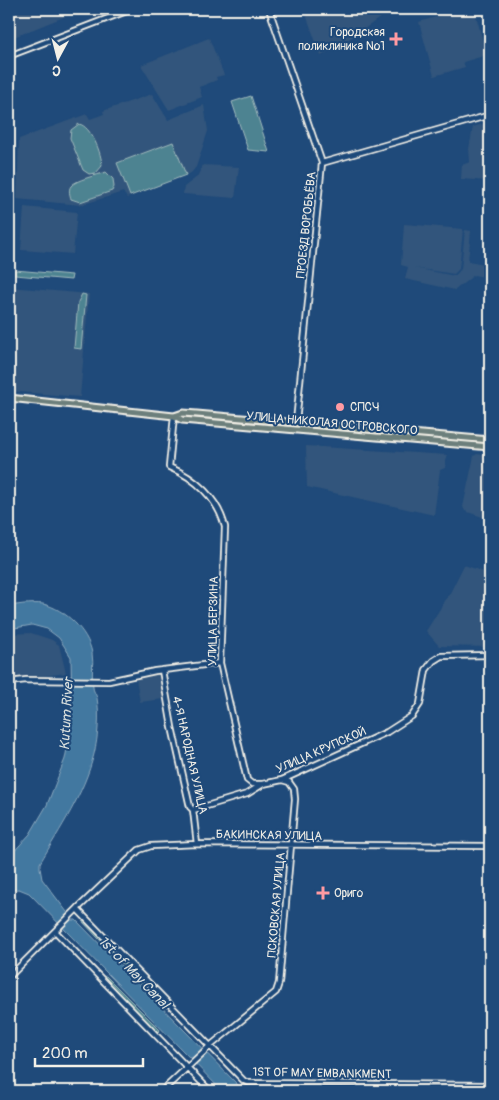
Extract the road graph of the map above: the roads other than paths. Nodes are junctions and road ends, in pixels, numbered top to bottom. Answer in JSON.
{"nodes":[{"id":1,"x":132,"y":9,"type":"edge"},
{"id":2,"x":269,"y":9,"type":"edge"},
{"id":3,"x":9,"y":56,"type":"edge"},
{"id":4,"x":490,"y":115,"type":"edge"},
{"id":5,"x":322,"y":163,"type":"junction"},
{"id":6,"x":9,"y":398,"type":"edge"},
{"id":7,"x":174,"y":416,"type":"junction"},
{"id":8,"x":296,"y":422,"type":"junction"},
{"id":9,"x":330,"y":426,"type":"junction"},
{"id":10,"x":296,"y":430,"type":"junction"},
{"id":11,"x":330,"y":433,"type":"junction"},
{"id":12,"x":490,"y":440,"type":"edge"},
{"id":13,"x":490,"y":447,"type":"edge"},
{"id":14,"x":490,"y":655,"type":"edge"},
{"id":15,"x":220,"y":663,"type":"junction"},
{"id":16,"x":162,"y":670,"type":"junction"},
{"id":17,"x":9,"y":682,"type":"edge"},
{"id":18,"x":282,"y":780,"type":"junction"},
{"id":19,"x":264,"y":784,"type":"junction"},
{"id":20,"x":193,"y":810,"type":"junction"},
{"id":21,"x":197,"y":844,"type":"junction"},
{"id":22,"x":292,"y":845,"type":"junction"},
{"id":23,"x":490,"y":846,"type":"edge"},
{"id":24,"x":75,"y":911,"type":"junction"},
{"id":25,"x":57,"y":929,"type":"junction"},
{"id":26,"x":9,"y":977,"type":"edge"},
{"id":27,"x":208,"y":1048,"type":"junction"},
{"id":28,"x":189,"y":1066,"type":"junction"},
{"id":29,"x":490,"y":1085,"type":"edge"},
{"id":30,"x":162,"y":1091,"type":"edge"},
{"id":31,"x":210,"y":1091,"type":"edge"}],
"edges":[{"from":1,"to":3,"type":"main road"},
{"from":2,"to":5,"type":"main road","name":"ПРОЕЗД ВОРОБЬЁВА"},
{"from":4,"to":5,"type":"main road"},
{"from":5,"to":8,"type":"main road","name":"ПРОЕЗД ВОРОБЬЁВА"},
{"from":6,"to":7,"type":"main road","name":"УЛИЦА НИКОЛАЯ ОСТРОВСКОГО"},
{"from":7,"to":8,"type":"main road","name":"УЛИЦА НИКОЛАЯ ОСТРОВСКОГО"},
{"from":7,"to":10,"type":"main road","name":"УЛИЦА НИКОЛАЯ ОСТРОВСКОГО"},
{"from":7,"to":15,"type":"main road","name":"УЛИЦА БЕРЗИНА"},
{"from":8,"to":9,"type":"main road","name":"УЛИЦА НИКОЛАЯ ОСТРОВСКОГО"},
{"from":8,"to":10,"type":"main road"},
{"from":9,"to":11,"type":"main road"},
{"from":9,"to":12,"type":"main road","name":"УЛИЦА НИКОЛАЯ ОСТРОВСКОГО"},
{"from":10,"to":11,"type":"main road","name":"УЛИЦА НИКОЛАЯ ОСТРОВСКОГО"},
{"from":11,"to":13,"type":"main road","name":"УЛИЦА НИКОЛАЯ ОСТРОВСКОГО"},
{"from":14,"to":18,"type":"main road","name":"УЛИЦА КРУПСКОЙ"},
{"from":15,"to":16,"type":"main road"},
{"from":15,"to":19,"type":"main road","name":"УЛИЦА БЕРЗИНА"},
{"from":16,"to":17,"type":"main road"},
{"from":16,"to":20,"type":"main road","name":"4-Я НАРОДНАЯ УЛИЦА"},
{"from":18,"to":19,"type":"main road","name":"УЛИЦА КРУПСКОЙ"},
{"from":18,"to":22,"type":"main road","name":"ПСКОВСКАЯ УЛИЦА"},
{"from":19,"to":20,"type":"main road","name":"УЛИЦА КРУПСКОЙ"},
{"from":20,"to":21,"type":"main road","name":"4-Я НАРОДНАЯ УЛИЦА"},
{"from":21,"to":22,"type":"main road","name":"БАКИНСКАЯ УЛИЦА"},
{"from":21,"to":24,"type":"main road","name":"БАКИНСКАЯ УЛИЦА"},
{"from":22,"to":23,"type":"main road","name":"БАКИНСКАЯ УЛИЦА"},
{"from":22,"to":27,"type":"main road","name":"ПСКОВСКАЯ УЛИЦА"},
{"from":24,"to":25,"type":"main road","name":"БАКИНСКАЯ УЛИЦА"},
{"from":24,"to":27,"type":"main road","name":"1ST OF MAY EMBANKMENT"},
{"from":25,"to":26,"type":"main road","name":"БАКИНСКАЯ УЛИЦА"},
{"from":25,"to":28,"type":"main road"},
{"from":27,"to":28,"type":"main road"},
{"from":27,"to":29,"type":"main road","name":"1ST OF MAY EMBANKMENT"},
{"from":28,"to":30,"type":"main road"},
{"from":28,"to":31,"type":"main road"}]}
